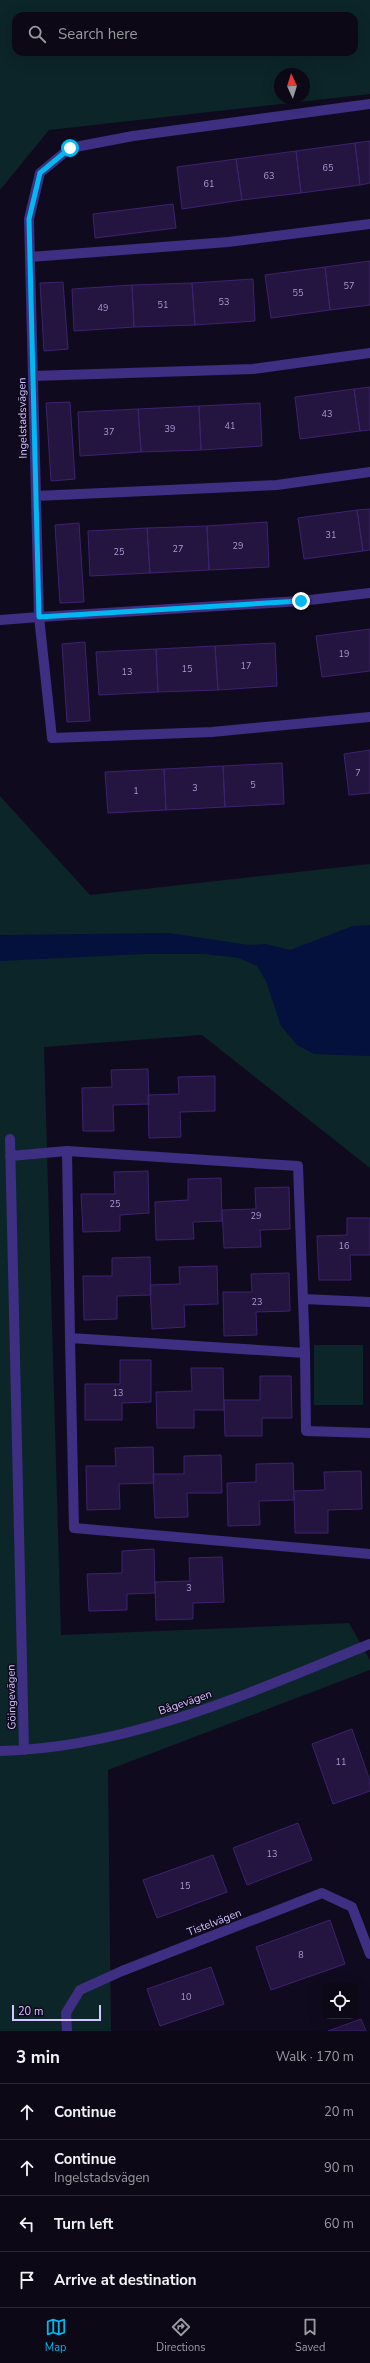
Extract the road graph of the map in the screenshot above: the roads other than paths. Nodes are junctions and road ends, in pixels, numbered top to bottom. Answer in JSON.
{"nodes":[{"id":1,"x":370,"y":104,"type":"edge"},
{"id":2,"x":370,"y":224,"type":"edge"},
{"id":3,"x":30,"y":257,"type":"junction"},
{"id":4,"x":370,"y":352,"type":"edge"},
{"id":5,"x":33,"y":376,"type":"junction"},
{"id":6,"x":370,"y":472,"type":"edge"},
{"id":7,"x":36,"y":496,"type":"junction"},
{"id":8,"x":370,"y":592,"type":"edge"},
{"id":9,"x":39,"y":617,"type":"junction"},
{"id":10,"x":0,"y":620,"type":"edge"},
{"id":11,"x":370,"y":717,"type":"edge"},
{"id":12,"x":10,"y":1139,"type":"dead end"},
{"id":13,"x":67,"y":1151,"type":"junction"},
{"id":14,"x":10,"y":1156,"type":"junction"},
{"id":15,"x":303,"y":1299,"type":"junction"},
{"id":16,"x":370,"y":1302,"type":"edge"},
{"id":17,"x":70,"y":1338,"type":"junction"},
{"id":18,"x":305,"y":1353,"type":"junction"},
{"id":19,"x":370,"y":1433,"type":"edge"},
{"id":20,"x":370,"y":1554,"type":"edge"},
{"id":21,"x":370,"y":1644,"type":"edge"},
{"id":22,"x":24,"y":1750,"type":"junction"},
{"id":23,"x":0,"y":1751,"type":"edge"},
{"id":24,"x":370,"y":1954,"type":"edge"},
{"id":25,"x":67,"y":2031,"type":"edge"}],
"edges":[{"from":1,"to":3,"type":"street","name":"Ingelstadsvägen"},
{"from":2,"to":3,"type":"street"},
{"from":3,"to":5,"type":"street","name":"Ingelstadsvägen"},
{"from":4,"to":5,"type":"street"},
{"from":5,"to":7,"type":"street","name":"Ingelstadsvägen"},
{"from":6,"to":7,"type":"street"},
{"from":7,"to":9,"type":"street","name":"Ingelstadsvägen"},
{"from":8,"to":9,"type":"street"},
{"from":9,"to":10,"type":"street"},
{"from":9,"to":11,"type":"street","name":"Ingelstadsvägen"},
{"from":12,"to":14,"type":"street","name":"Göingevägen"},
{"from":13,"to":14,"type":"street"},
{"from":13,"to":15,"type":"street"},
{"from":13,"to":17,"type":"street"},
{"from":14,"to":22,"type":"street","name":"Göingevägen"},
{"from":15,"to":16,"type":"street"},
{"from":15,"to":18,"type":"street"},
{"from":17,"to":18,"type":"street"},
{"from":17,"to":20,"type":"street"},
{"from":18,"to":19,"type":"street"},
{"from":21,"to":22,"type":"street","name":"Bågevägen"},
{"from":22,"to":23,"type":"street","name":"Bågevägen"},
{"from":24,"to":25,"type":"street","name":"Tistelvägen"}]}
